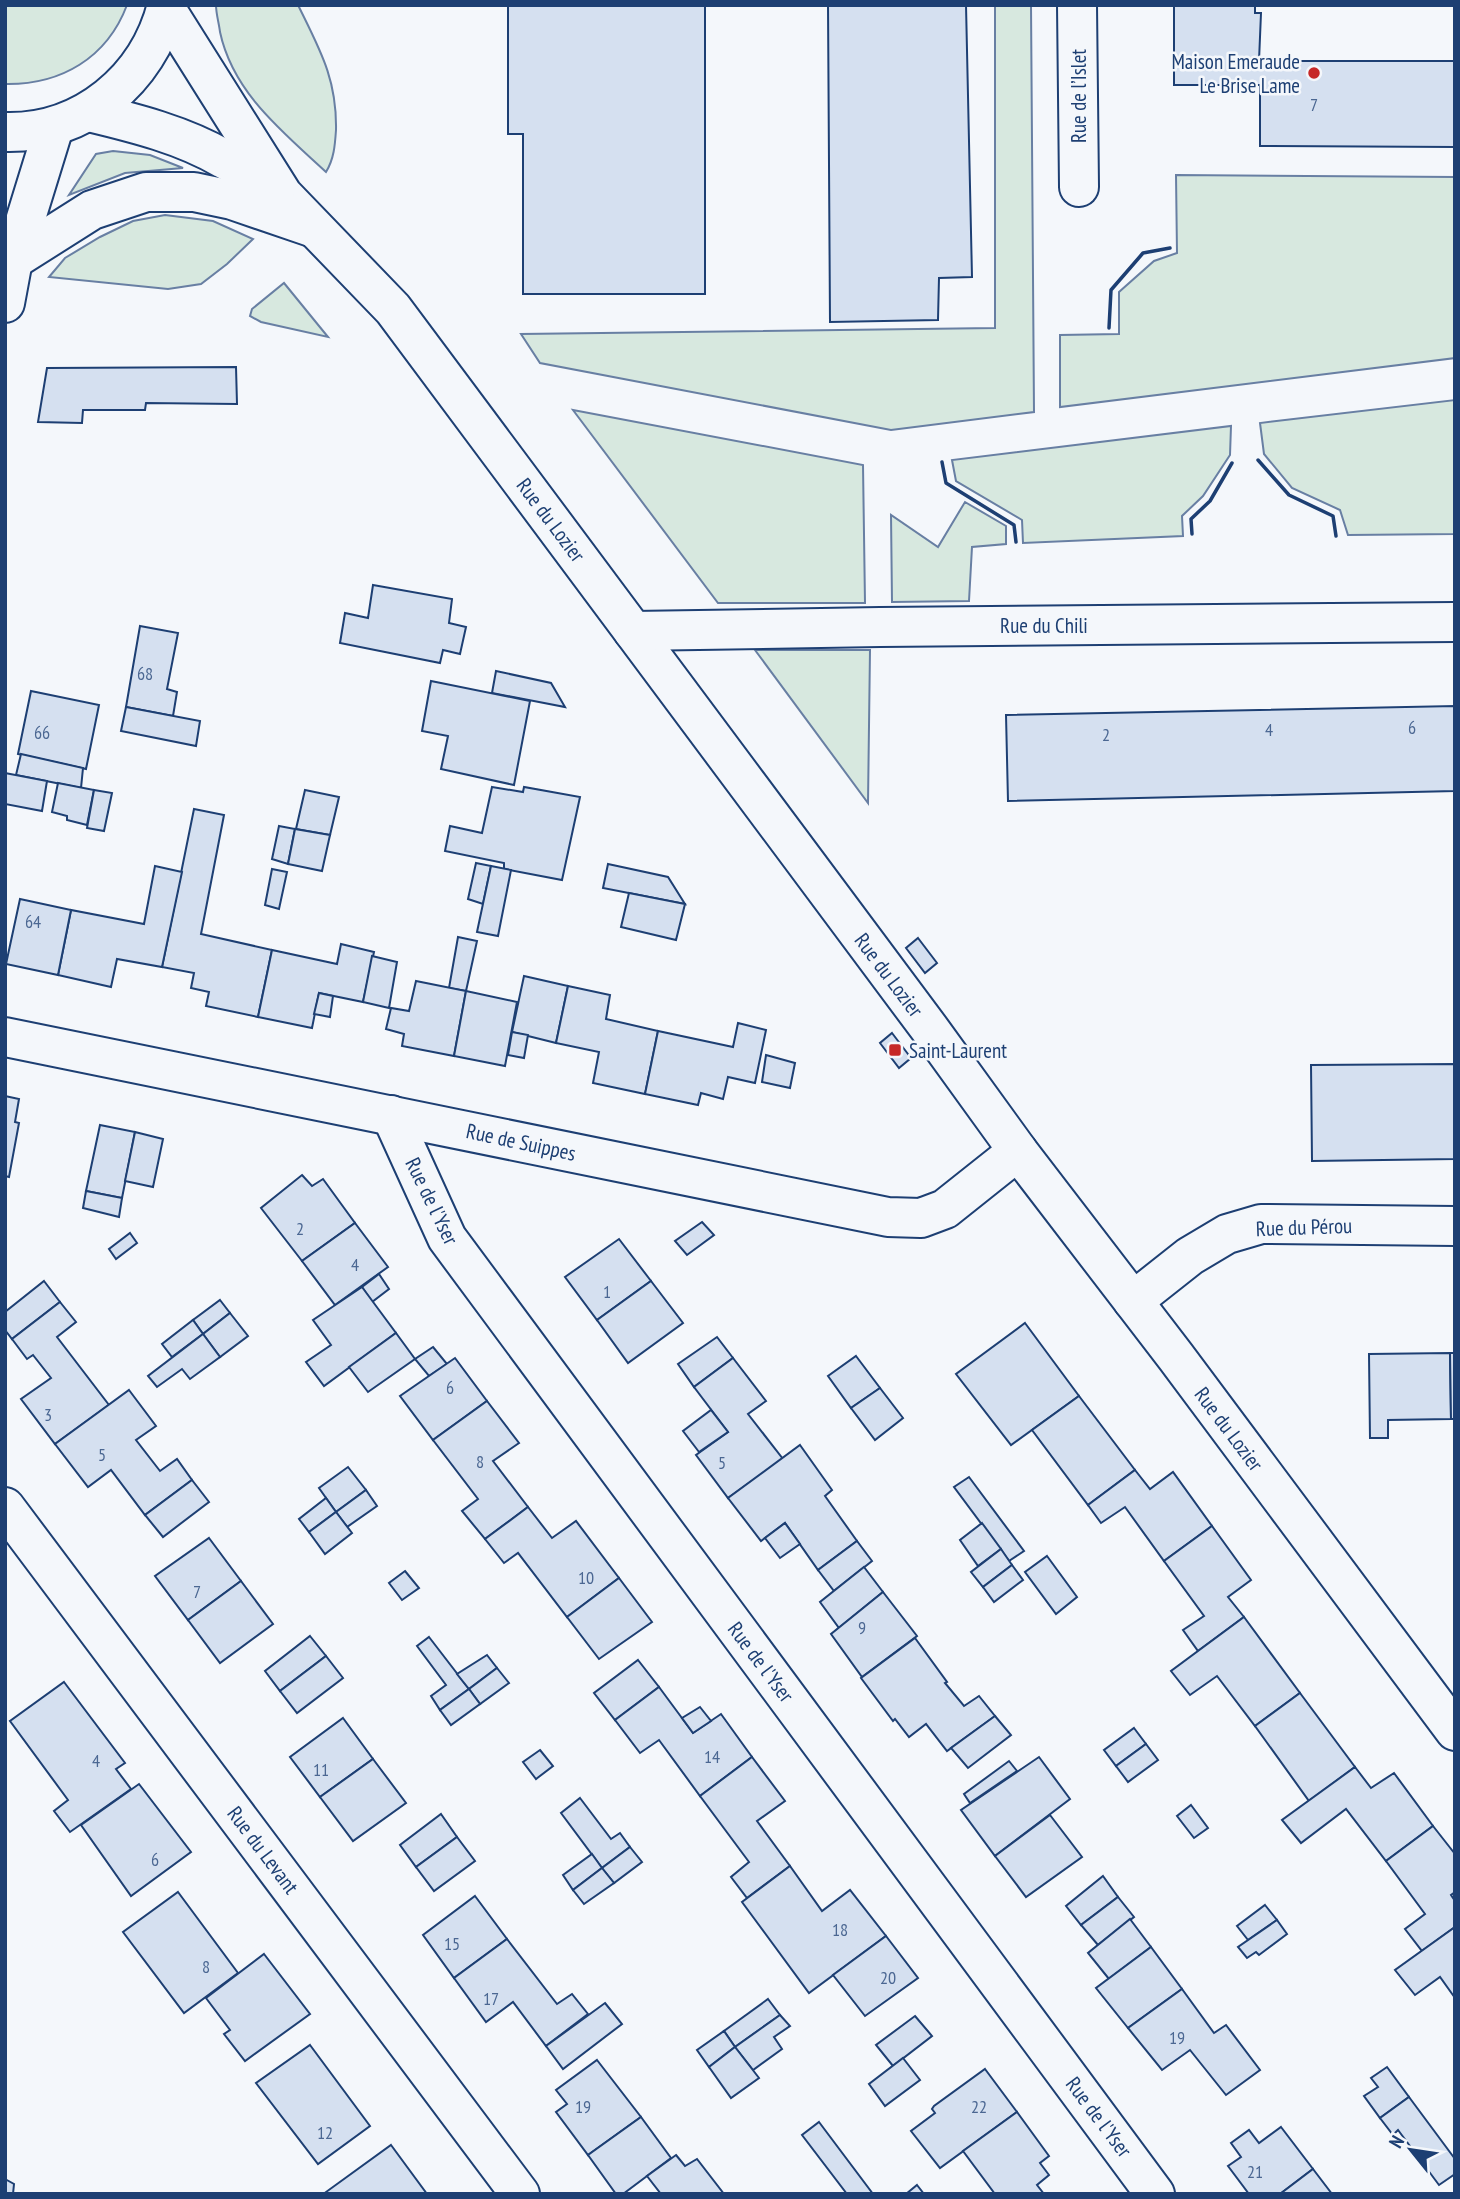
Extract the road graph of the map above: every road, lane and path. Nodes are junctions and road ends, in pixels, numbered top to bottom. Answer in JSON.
{"nodes":[{"id":1,"x":1077,"y":5,"type":"edge"},
{"id":2,"x":167,"y":7,"type":"edge"},
{"id":3,"x":89,"y":112,"type":"junction"},
{"id":4,"x":54,"y":127,"type":"junction"},
{"id":5,"x":5,"y":132,"type":"edge"},
{"id":6,"x":1079,"y":187,"type":"dead end"},
{"id":7,"x":283,"y":195,"type":"junction"},
{"id":8,"x":314,"y":228,"type":"junction"},
{"id":9,"x":13,"y":260,"type":"junction"},
{"id":10,"x":5,"y":303,"type":"edge"},
{"id":11,"x":1455,"y":622,"type":"edge"},
{"id":12,"x":633,"y":631,"type":"junction"},
{"id":13,"x":5,"y":1037,"type":"edge"},
{"id":14,"x":391,"y":1115,"type":"junction"},
{"id":15,"x":1018,"y":1150,"type":"junction"},
{"id":16,"x":1455,"y":1226,"type":"edge"},
{"id":17,"x":1133,"y":1301,"type":"junction"},
{"id":18,"x":5,"y":1507,"type":"edge"},
{"id":19,"x":1455,"y":1731,"type":"edge"},
{"id":20,"x":520,"y":2194,"type":"edge"},
{"id":21,"x":1155,"y":2194,"type":"edge"}],
"edges":[{"from":1,"to":6,"type":"street","name":"Rue de l’Islet"},
{"from":2,"to":3,"type":"street"},
{"from":2,"to":7,"type":"street","name":"Rue du Lozier"},
{"from":3,"to":4,"type":"street"},
{"from":3,"to":7,"type":"street","name":"Rue du Lozier"},
{"from":4,"to":5,"type":"street"},
{"from":4,"to":9,"type":"street"},
{"from":7,"to":8,"type":"street","name":"Rue du Lozier"},
{"from":8,"to":9,"type":"street","name":"Rue du Lozier"},
{"from":8,"to":12,"type":"street","name":"Rue du Lozier"},
{"from":9,"to":10,"type":"street"},
{"from":11,"to":12,"type":"street","name":"Rue du Chili"},
{"from":12,"to":15,"type":"street","name":"Rue du Lozier"},
{"from":13,"to":14,"type":"street","name":"Rue de Suippes"},
{"from":14,"to":15,"type":"street","name":"Rue de Suippes"},
{"from":14,"to":21,"type":"street","name":"Rue de l'Yser"},
{"from":15,"to":17,"type":"street","name":"Rue du Lozier"},
{"from":16,"to":17,"type":"street","name":"Rue du Pérou"},
{"from":17,"to":19,"type":"street","name":"Rue du Lozier"},
{"from":18,"to":20,"type":"street","name":"Rue du Levant"}]}
